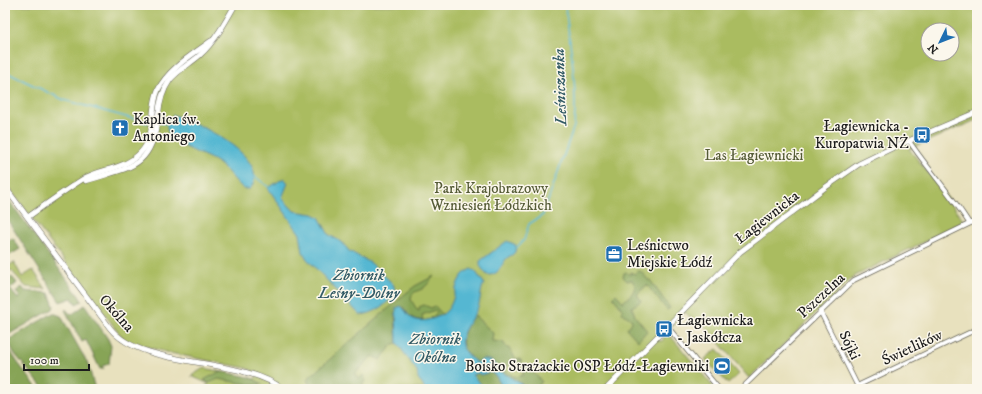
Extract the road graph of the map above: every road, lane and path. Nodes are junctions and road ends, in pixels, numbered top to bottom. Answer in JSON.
{"nodes":[{"id":1,"x":234,"y":5,"type":"edge"},
{"id":2,"x":977,"y":112,"type":"edge"},
{"id":3,"x":909,"y":141,"type":"junction"},
{"id":4,"x":5,"y":187,"type":"edge"},
{"id":5,"x":28,"y":217,"type":"junction"},
{"id":6,"x":977,"y":220,"type":"edge"},
{"id":7,"x":969,"y":223,"type":"junction"},
{"id":8,"x":820,"y":311,"type":"junction"},
{"id":9,"x":667,"y":326,"type":"junction"},
{"id":10,"x":977,"y":329,"type":"edge"},
{"id":11,"x":858,"y":387,"type":"edge"},
{"id":12,"x":283,"y":389,"type":"edge"},
{"id":13,"x":606,"y":389,"type":"edge"},
{"id":14,"x":719,"y":389,"type":"edge"},
{"id":15,"x":741,"y":389,"type":"edge"}],
"edges":[{"from":1,"to":5,"type":"street"},
{"from":2,"to":3,"type":"street","name":"Łagiewnicka"},
{"from":3,"to":7,"type":"street"},
{"from":3,"to":9,"type":"street","name":"Łagiewnicka"},
{"from":4,"to":5,"type":"street","name":"Okólna"},
{"from":5,"to":12,"type":"street","name":"Okólna"},
{"from":6,"to":7,"type":"street","name":"Pszczelna"},
{"from":7,"to":8,"type":"street","name":"Pszczelna"},
{"from":8,"to":11,"type":"street","name":"Sójki"},
{"from":8,"to":15,"type":"street","name":"Pszczelna"},
{"from":9,"to":13,"type":"street","name":"Łagiewnicka"},
{"from":9,"to":14,"type":"street"},
{"from":10,"to":11,"type":"street","name":"Świetlików"}]}
